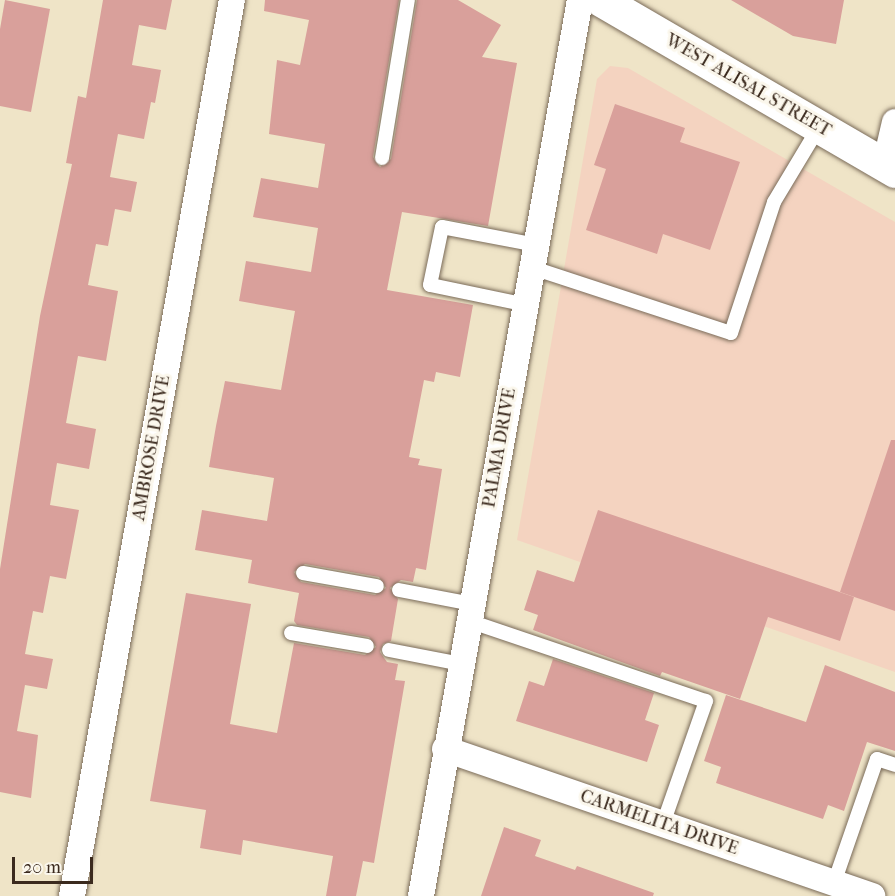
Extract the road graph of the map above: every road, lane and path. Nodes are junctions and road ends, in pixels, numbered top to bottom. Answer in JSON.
{"nodes":[{"id":1,"x":232,"y":0,"type":"edge"},
{"id":2,"x":408,"y":0,"type":"edge"},
{"id":3,"x":580,"y":0,"type":"edge"},
{"id":4,"x":601,"y":0,"type":"edge"},
{"id":5,"x":895,"y":122,"type":"edge"},
{"id":6,"x":819,"y":127,"type":"junction"},
{"id":7,"x":382,"y":158,"type":"dead end"},
{"id":8,"x":890,"y":168,"type":"edge"},
{"id":9,"x":535,"y":257,"type":"junction"},
{"id":10,"x":527,"y":305,"type":"junction"},
{"id":11,"x":303,"y":573,"type":"dead end"},
{"id":12,"x":377,"y":586,"type":"dead end"},
{"id":13,"x":399,"y":590,"type":"dead end"},
{"id":14,"x":471,"y":613,"type":"junction"},
{"id":15,"x":291,"y":633,"type":"dead end"},
{"id":16,"x":367,"y":646,"type":"dead end"},
{"id":17,"x":389,"y":650,"type":"dead end"},
{"id":18,"x":461,"y":664,"type":"junction"},
{"id":19,"x":445,"y":749,"type":"junction"},
{"id":20,"x":895,"y":765,"type":"edge"},
{"id":21,"x":663,"y":824,"type":"junction"},
{"id":22,"x":834,"y":883,"type":"junction"},
{"id":23,"x":72,"y":896,"type":"edge"},
{"id":24,"x":421,"y":896,"type":"edge"},
{"id":25,"x":872,"y":896,"type":"edge"}],
"edges":[{"from":1,"to":23,"type":"street","name":"AMBROSE DRIVE"},
{"from":2,"to":7,"type":"lane"},
{"from":3,"to":9,"type":"street","name":"PALMA DRIVE"},
{"from":4,"to":6,"type":"main road","name":"WEST ALISAL STREET"},
{"from":5,"to":8,"type":"street"},
{"from":6,"to":8,"type":"main road","name":"WEST ALISAL STREET"},
{"from":6,"to":9,"type":"lane"},
{"from":9,"to":10,"type":"street","name":"PALMA DRIVE"},
{"from":9,"to":10,"type":"lane"},
{"from":10,"to":14,"type":"street","name":"PALMA DRIVE"},
{"from":11,"to":12,"type":"lane"},
{"from":13,"to":14,"type":"lane"},
{"from":14,"to":18,"type":"street","name":"PALMA DRIVE"},
{"from":14,"to":21,"type":"lane"},
{"from":15,"to":16,"type":"lane"},
{"from":17,"to":18,"type":"lane"},
{"from":18,"to":19,"type":"street","name":"PALMA DRIVE"},
{"from":19,"to":21,"type":"street","name":"CARMELITA DRIVE"},
{"from":19,"to":24,"type":"street","name":"PALMA DRIVE"},
{"from":20,"to":22,"type":"lane"},
{"from":21,"to":22,"type":"street","name":"CARMELITA DRIVE"},
{"from":22,"to":25,"type":"street","name":"CARMELITA DRIVE"}]}
